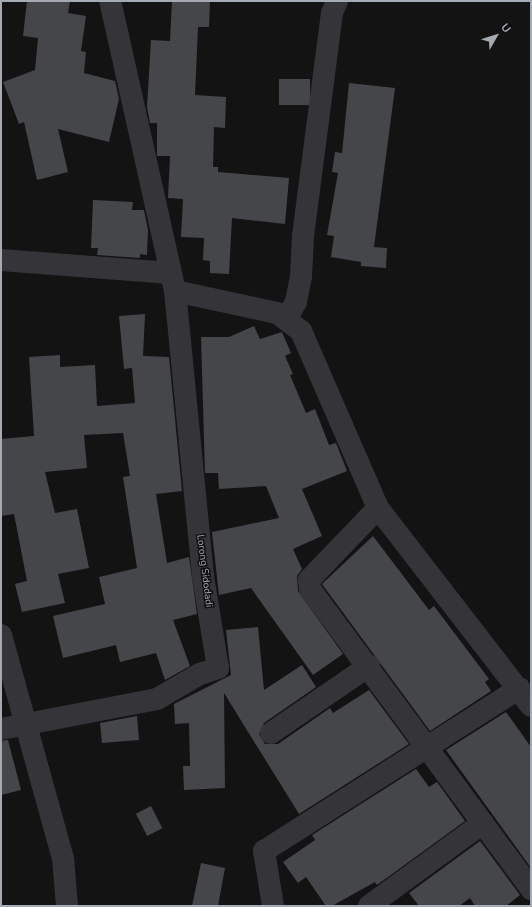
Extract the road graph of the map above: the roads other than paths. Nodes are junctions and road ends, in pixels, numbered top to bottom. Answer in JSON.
{"nodes":[{"id":1,"x":110,"y":1,"type":"edge"},
{"id":2,"x":337,"y":1,"type":"edge"},
{"id":3,"x":1,"y":260,"type":"edge"},
{"id":4,"x":173,"y":282,"type":"junction"},
{"id":5,"x":288,"y":318,"type":"junction"},
{"id":6,"x":378,"y":508,"type":"junction"},
{"id":7,"x":1,"y":635,"type":"edge"},
{"id":8,"x":369,"y":666,"type":"junction"},
{"id":9,"x":520,"y":688,"type":"junction"},
{"id":10,"x":531,"y":706,"type":"edge"},
{"id":11,"x":26,"y":726,"type":"junction"},
{"id":12,"x":1,"y":729,"type":"edge"},
{"id":13,"x":271,"y":733,"type":"dead end"},
{"id":14,"x":427,"y":747,"type":"junction"},
{"id":15,"x":483,"y":823,"type":"junction"},
{"id":16,"x":531,"y":889,"type":"edge"},
{"id":17,"x":67,"y":906,"type":"edge"},
{"id":18,"x":273,"y":906,"type":"edge"},
{"id":19,"x":368,"y":906,"type":"edge"}],
"edges":[{"from":1,"to":4,"type":"street"},
{"from":2,"to":5,"type":"street"},
{"from":3,"to":4,"type":"street"},
{"from":4,"to":5,"type":"street"},
{"from":4,"to":11,"type":"street","name":"Lorong Sidodadi"},
{"from":5,"to":6,"type":"street"},
{"from":6,"to":8,"type":"street"},
{"from":6,"to":9,"type":"street"},
{"from":7,"to":11,"type":"street"},
{"from":8,"to":13,"type":"street"},
{"from":8,"to":14,"type":"street"},
{"from":9,"to":10,"type":"street"},
{"from":9,"to":14,"type":"street"},
{"from":11,"to":12,"type":"street"},
{"from":11,"to":17,"type":"street"},
{"from":14,"to":15,"type":"street"},
{"from":14,"to":18,"type":"street"},
{"from":15,"to":16,"type":"street"},
{"from":15,"to":19,"type":"street"}]}
